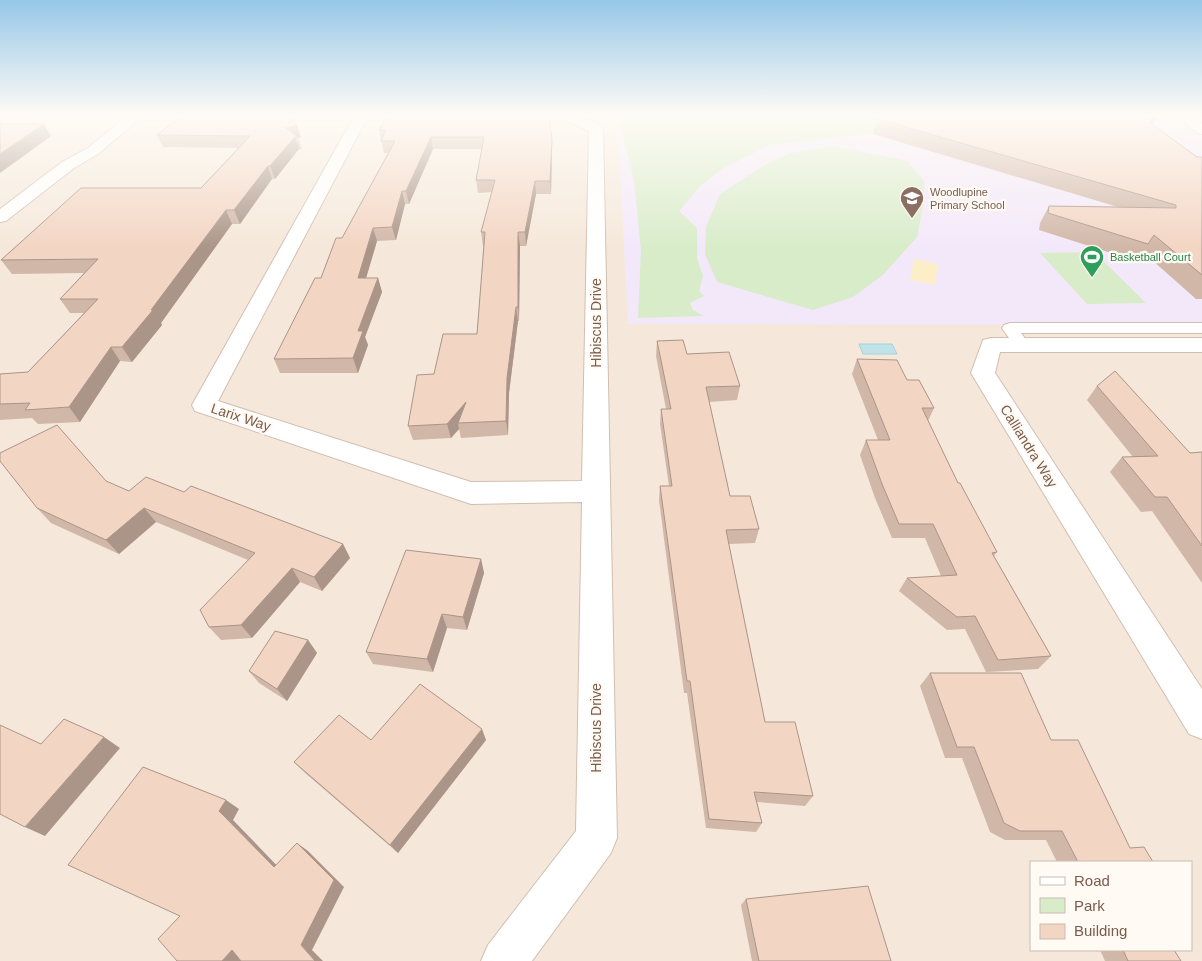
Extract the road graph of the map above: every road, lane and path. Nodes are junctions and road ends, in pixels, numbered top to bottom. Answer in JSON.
{"nodes":[{"id":1,"x":79,"y":159,"type":"edge"},
{"id":2,"x":338,"y":159,"type":"edge"},
{"id":3,"x":596,"y":159,"type":"edge"},
{"id":4,"x":0,"y":217,"type":"edge"},
{"id":5,"x":1202,"y":328,"type":"edge"},
{"id":6,"x":1022,"y":345,"type":"junction"},
{"id":7,"x":1202,"y":345,"type":"edge"},
{"id":8,"x":596,"y":491,"type":"junction"},
{"id":9,"x":1202,"y":722,"type":"edge"},
{"id":10,"x":504,"y":961,"type":"edge"}],
"edges":[{"from":1,"to":4,"type":"street"},
{"from":2,"to":8,"type":"street","name":"Larix Way"},
{"from":3,"to":8,"type":"street","name":"Hibiscus Drive"},
{"from":5,"to":6,"type":"lane"},
{"from":6,"to":7,"type":"street","name":"Calliandra Way"},
{"from":6,"to":9,"type":"street","name":"Calliandra Way"},
{"from":8,"to":10,"type":"street","name":"Hibiscus Drive"}]}
